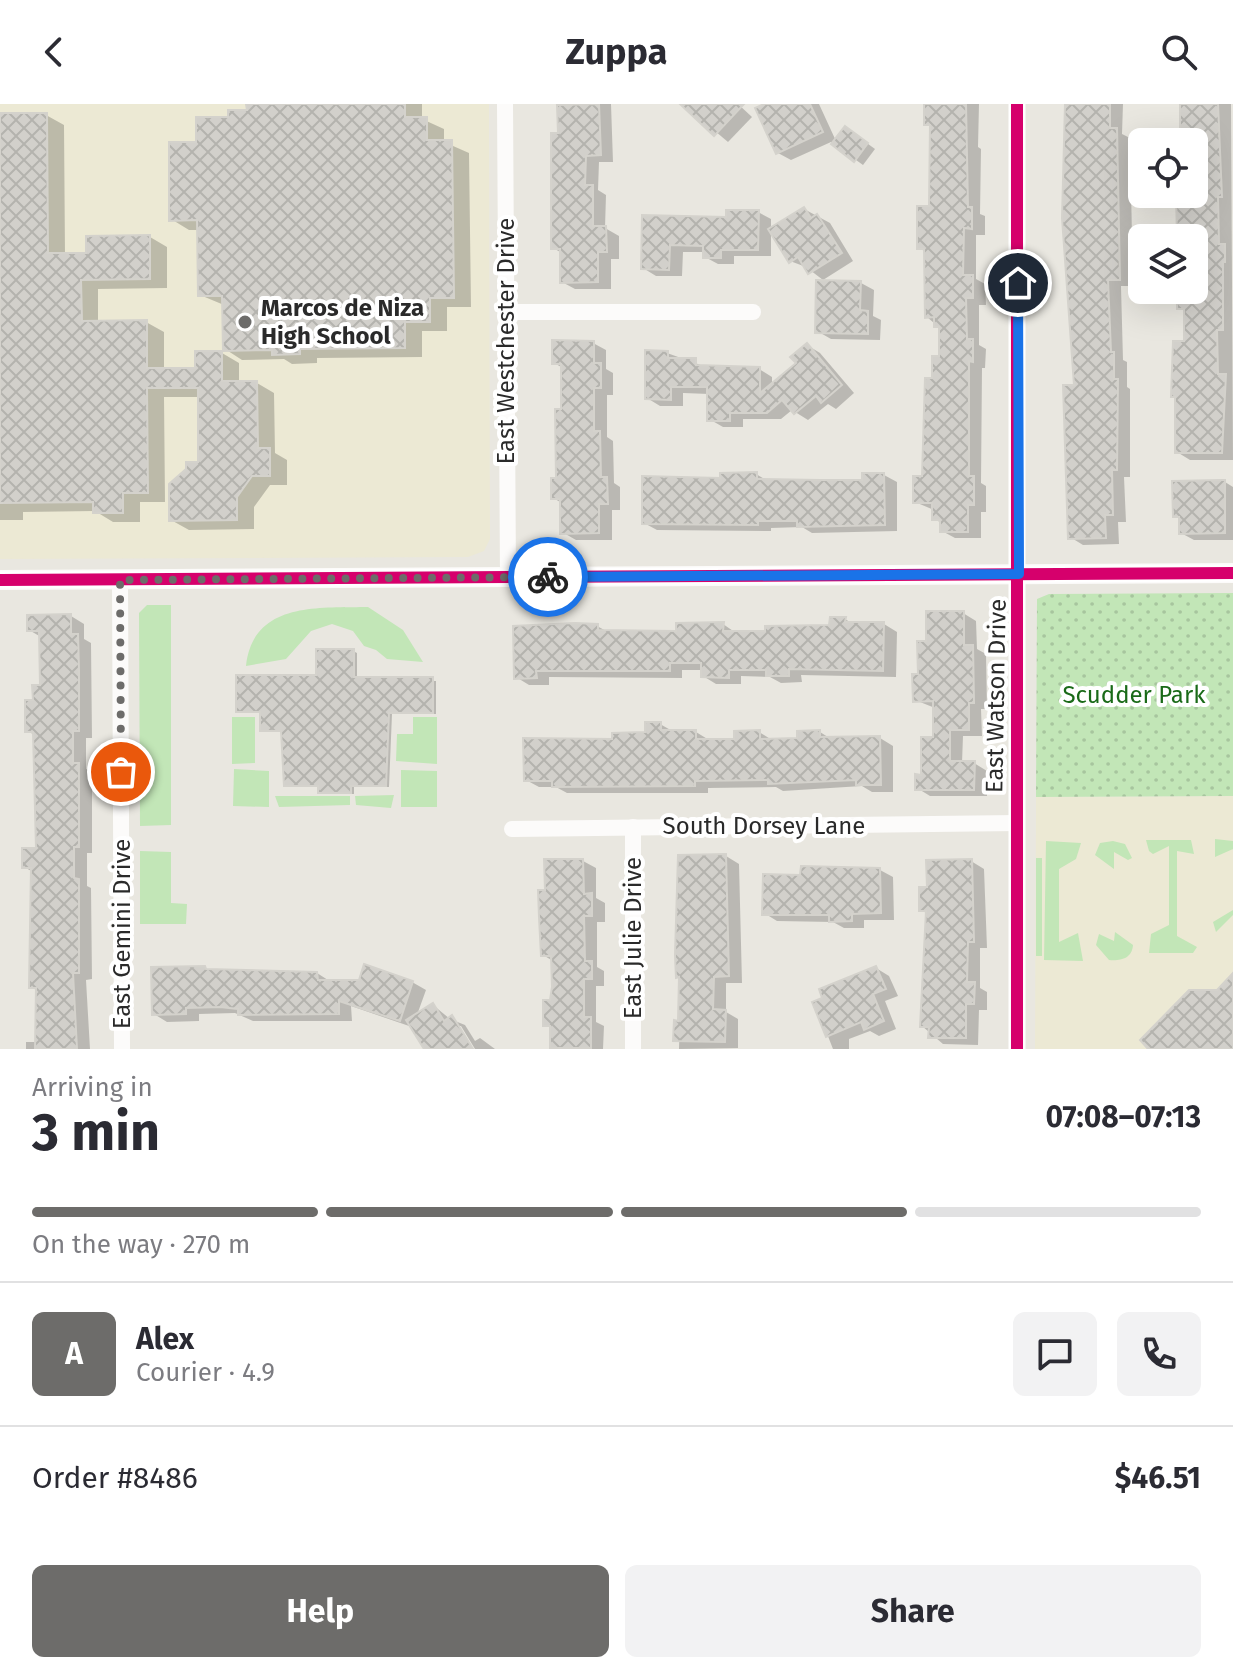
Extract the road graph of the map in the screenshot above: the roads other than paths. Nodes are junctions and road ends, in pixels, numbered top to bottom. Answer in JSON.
{"nodes":[{"id":1,"x":505,"y":104,"type":"edge"},
{"id":2,"x":1017,"y":104,"type":"edge"},
{"id":3,"x":506,"y":312,"type":"junction"},
{"id":4,"x":753,"y":312,"type":"dead end"},
{"id":5,"x":1233,"y":573,"type":"edge"},
{"id":6,"x":1019,"y":574,"type":"junction"},
{"id":7,"x":508,"y":577,"type":"junction"},
{"id":8,"x":0,"y":580,"type":"edge"},
{"id":9,"x":120,"y":580,"type":"junction"},
{"id":10,"x":1017,"y":823,"type":"junction"},
{"id":11,"x":633,"y":827,"type":"junction"},
{"id":12,"x":512,"y":829,"type":"dead end"},
{"id":13,"x":122,"y":1049,"type":"edge"},
{"id":14,"x":633,"y":1049,"type":"edge"},
{"id":15,"x":1017,"y":1049,"type":"edge"}],
"edges":[{"from":1,"to":3,"type":"street","name":"East Westchester Drive"},
{"from":2,"to":6,"type":"street","name":"East Watson Drive"},
{"from":3,"to":4,"type":"street"},
{"from":3,"to":7,"type":"street","name":"East Westchester Drive"},
{"from":5,"to":6,"type":"street"},
{"from":6,"to":7,"type":"street"},
{"from":6,"to":10,"type":"street","name":"East Watson Drive"},
{"from":7,"to":9,"type":"street"},
{"from":8,"to":9,"type":"street"},
{"from":9,"to":13,"type":"street","name":"East Gemini Drive"},
{"from":10,"to":11,"type":"street","name":"South Dorsey Lane"},
{"from":10,"to":15,"type":"street","name":"East Watson Drive"},
{"from":11,"to":12,"type":"street","name":"South Dorsey Lane"},
{"from":11,"to":14,"type":"street","name":"East Julie Drive"}]}
